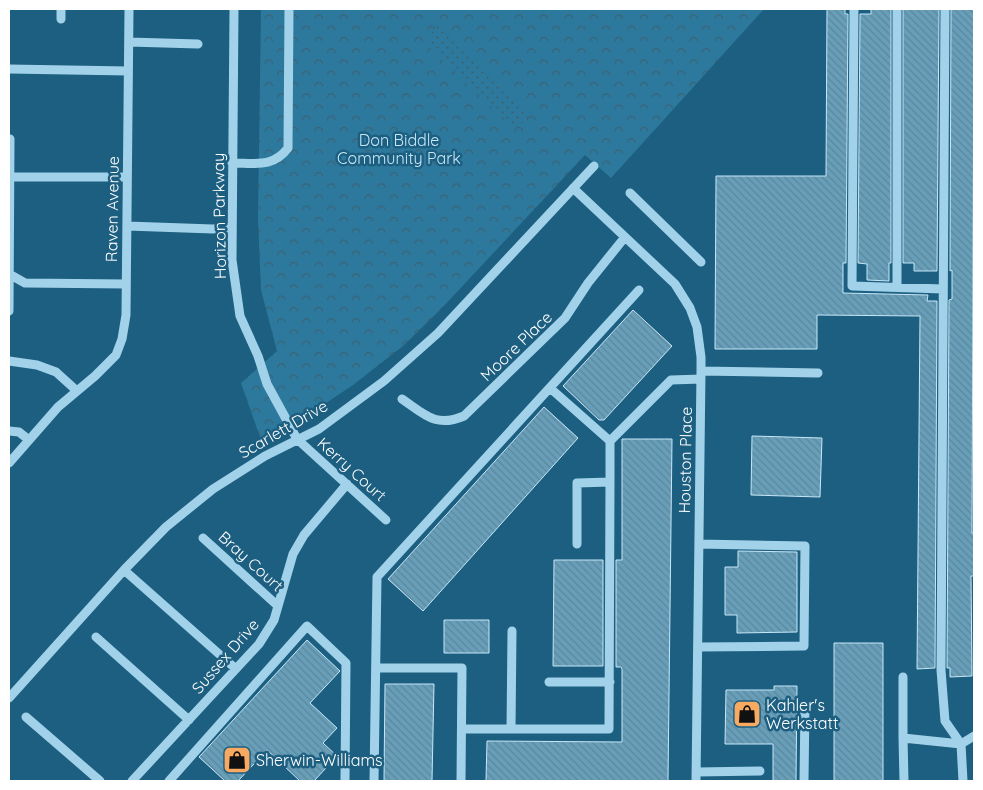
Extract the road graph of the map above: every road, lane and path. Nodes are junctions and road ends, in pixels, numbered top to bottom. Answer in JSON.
{"nodes":[{"id":1,"x":61,"y":9,"type":"edge"},
{"id":2,"x":129,"y":9,"type":"edge"},
{"id":3,"x":234,"y":9,"type":"edge"},
{"id":4,"x":289,"y":9,"type":"edge"},
{"id":5,"x":854,"y":9,"type":"edge"},
{"id":6,"x":897,"y":9,"type":"edge"},
{"id":7,"x":945,"y":9,"type":"edge"},
{"id":8,"x":61,"y":19,"type":"dead end"},
{"id":9,"x":129,"y":42,"type":"junction"},
{"id":10,"x":198,"y":44,"type":"dead end"},
{"id":11,"x":9,"y":69,"type":"edge"},
{"id":12,"x":128,"y":71,"type":"junction"},
{"id":13,"x":10,"y":139,"type":"dead end"},
{"id":14,"x":232,"y":163,"type":"junction"},
{"id":15,"x":594,"y":166,"type":"dead end"},
{"id":16,"x":11,"y":177,"type":"junction"},
{"id":17,"x":127,"y":177,"type":"junction"},
{"id":18,"x":573,"y":188,"type":"junction"},
{"id":19,"x":630,"y":193,"type":"dead end"},
{"id":20,"x":127,"y":226,"type":"junction"},
{"id":21,"x":232,"y":227,"type":"junction"},
{"id":22,"x":625,"y":237,"type":"junction"},
{"id":23,"x":701,"y":262,"type":"dead end"},
{"id":24,"x":9,"y":274,"type":"edge"},
{"id":25,"x":126,"y":284,"type":"junction"},
{"id":26,"x":897,"y":287,"type":"junction"},
{"id":27,"x":943,"y":288,"type":"junction"},
{"id":28,"x":639,"y":290,"type":"dead end"},
{"id":29,"x":9,"y":311,"type":"edge"},
{"id":30,"x":9,"y":361,"type":"edge"},
{"id":31,"x":818,"y":373,"type":"dead end"},
{"id":32,"x":701,"y":375,"type":"junction"},
{"id":33,"x":550,"y":388,"type":"junction"},
{"id":34,"x":77,"y":391,"type":"junction"},
{"id":35,"x":402,"y":399,"type":"dead end"},
{"id":36,"x":9,"y":431,"type":"edge"},
{"id":37,"x":29,"y":440,"type":"junction"},
{"id":38,"x":297,"y":440,"type":"junction"},
{"id":39,"x":610,"y":441,"type":"junction"},
{"id":40,"x":9,"y":463,"type":"edge"},
{"id":41,"x":610,"y":482,"type":"junction"},
{"id":42,"x":347,"y":484,"type":"junction"},
{"id":43,"x":386,"y":520,"type":"dead end"},
{"id":44,"x":203,"y":538,"type":"dead end"},
{"id":45,"x":576,"y":544,"type":"dead end"},
{"id":46,"x":699,"y":544,"type":"junction"},
{"id":47,"x":124,"y":570,"type":"junction"},
{"id":48,"x":278,"y":606,"type":"junction"},
{"id":49,"x":512,"y":631,"type":"dead end"},
{"id":50,"x":96,"y":637,"type":"dead end"},
{"id":51,"x":698,"y":647,"type":"junction"},
{"id":52,"x":376,"y":668,"type":"junction"},
{"id":53,"x":236,"y":669,"type":"junction"},
{"id":54,"x":903,"y":677,"type":"dead end"},
{"id":55,"x":549,"y":682,"type":"dead end"},
{"id":56,"x":610,"y":682,"type":"junction"},
{"id":57,"x":9,"y":698,"type":"edge"},
{"id":58,"x":805,"y":706,"type":"dead end"},
{"id":59,"x":26,"y":717,"type":"dead end"},
{"id":60,"x":189,"y":720,"type":"junction"},
{"id":61,"x":462,"y":729,"type":"junction"},
{"id":62,"x":511,"y":729,"type":"junction"},
{"id":63,"x":974,"y":736,"type":"edge"},
{"id":64,"x":903,"y":738,"type":"junction"},
{"id":65,"x":961,"y":744,"type":"junction"},
{"id":66,"x":760,"y":771,"type":"dead end"},
{"id":67,"x":696,"y":777,"type":"edge"},
{"id":68,"x":100,"y":781,"type":"edge"},
{"id":69,"x":132,"y":781,"type":"edge"},
{"id":70,"x":170,"y":781,"type":"edge"},
{"id":71,"x":345,"y":781,"type":"edge"},
{"id":72,"x":374,"y":781,"type":"edge"},
{"id":73,"x":461,"y":781,"type":"edge"},
{"id":74,"x":804,"y":781,"type":"edge"},
{"id":75,"x":904,"y":781,"type":"edge"},
{"id":76,"x":963,"y":781,"type":"edge"}],
"edges":[{"from":1,"to":8,"type":"street"},
{"from":2,"to":9,"type":"street","name":"Raven Avenue"},
{"from":3,"to":14,"type":"street","name":"Horizon Parkway"},
{"from":4,"to":14,"type":"street"},
{"from":5,"to":26,"type":"street"},
{"from":6,"to":26,"type":"street"},
{"from":7,"to":27,"type":"street"},
{"from":9,"to":10,"type":"street"},
{"from":9,"to":12,"type":"street","name":"Raven Avenue"},
{"from":11,"to":12,"type":"street"},
{"from":12,"to":17,"type":"street","name":"Raven Avenue"},
{"from":13,"to":16,"type":"street"},
{"from":14,"to":21,"type":"street","name":"Horizon Parkway"},
{"from":15,"to":18,"type":"street","name":"Scarlett Drive"},
{"from":16,"to":17,"type":"street"},
{"from":16,"to":24,"type":"street"},
{"from":17,"to":20,"type":"street","name":"Raven Avenue"},
{"from":18,"to":22,"type":"street","name":"Houston Place"},
{"from":18,"to":38,"type":"street","name":"Scarlett Drive"},
{"from":19,"to":23,"type":"street"},
{"from":20,"to":21,"type":"street"},
{"from":20,"to":25,"type":"street","name":"Raven Avenue"},
{"from":21,"to":38,"type":"street","name":"Horizon Parkway"},
{"from":22,"to":32,"type":"street","name":"Houston Place"},
{"from":22,"to":35,"type":"street","name":"Moore Place"},
{"from":24,"to":25,"type":"street"},
{"from":24,"to":29,"type":"street"},
{"from":25,"to":34,"type":"street","name":"Raven Avenue"},
{"from":26,"to":27,"type":"street"},
{"from":27,"to":65,"type":"street"},
{"from":28,"to":33,"type":"street"},
{"from":30,"to":34,"type":"street"},
{"from":31,"to":32,"type":"street"},
{"from":32,"to":39,"type":"street"},
{"from":32,"to":46,"type":"street","name":"Houston Place"},
{"from":33,"to":39,"type":"street"},
{"from":33,"to":52,"type":"street"},
{"from":34,"to":37,"type":"street","name":"Raven Avenue"},
{"from":36,"to":37,"type":"street"},
{"from":37,"to":40,"type":"street","name":"Raven Avenue"},
{"from":38,"to":42,"type":"street","name":"Kerry Court"},
{"from":38,"to":47,"type":"street","name":"Scarlett Drive"},
{"from":39,"to":41,"type":"street"},
{"from":41,"to":45,"type":"street"},
{"from":41,"to":56,"type":"street"},
{"from":42,"to":43,"type":"street","name":"Kerry Court"},
{"from":42,"to":48,"type":"street","name":"Sussex Drive"},
{"from":44,"to":48,"type":"street","name":"Bray Court"},
{"from":46,"to":51,"type":"street","name":"Houston Place"},
{"from":46,"to":51,"type":"street"},
{"from":47,"to":53,"type":"street"},
{"from":47,"to":57,"type":"street","name":"Scarlett Drive"},
{"from":48,"to":53,"type":"street","name":"Sussex Drive"},
{"from":49,"to":62,"type":"street"},
{"from":50,"to":60,"type":"street"},
{"from":51,"to":67,"type":"street","name":"Houston Place"},
{"from":52,"to":61,"type":"street"},
{"from":52,"to":72,"type":"street"},
{"from":53,"to":60,"type":"street","name":"Sussex Drive"},
{"from":54,"to":64,"type":"street"},
{"from":55,"to":56,"type":"street"},
{"from":56,"to":62,"type":"street"},
{"from":58,"to":74,"type":"street"},
{"from":59,"to":68,"type":"street"},
{"from":60,"to":69,"type":"street","name":"Sussex Drive"},
{"from":61,"to":62,"type":"street"},
{"from":61,"to":73,"type":"street"},
{"from":63,"to":65,"type":"street"},
{"from":64,"to":65,"type":"street"},
{"from":64,"to":75,"type":"street"},
{"from":65,"to":76,"type":"street"},
{"from":66,"to":67,"type":"street"},
{"from":70,"to":71,"type":"street"}]}
